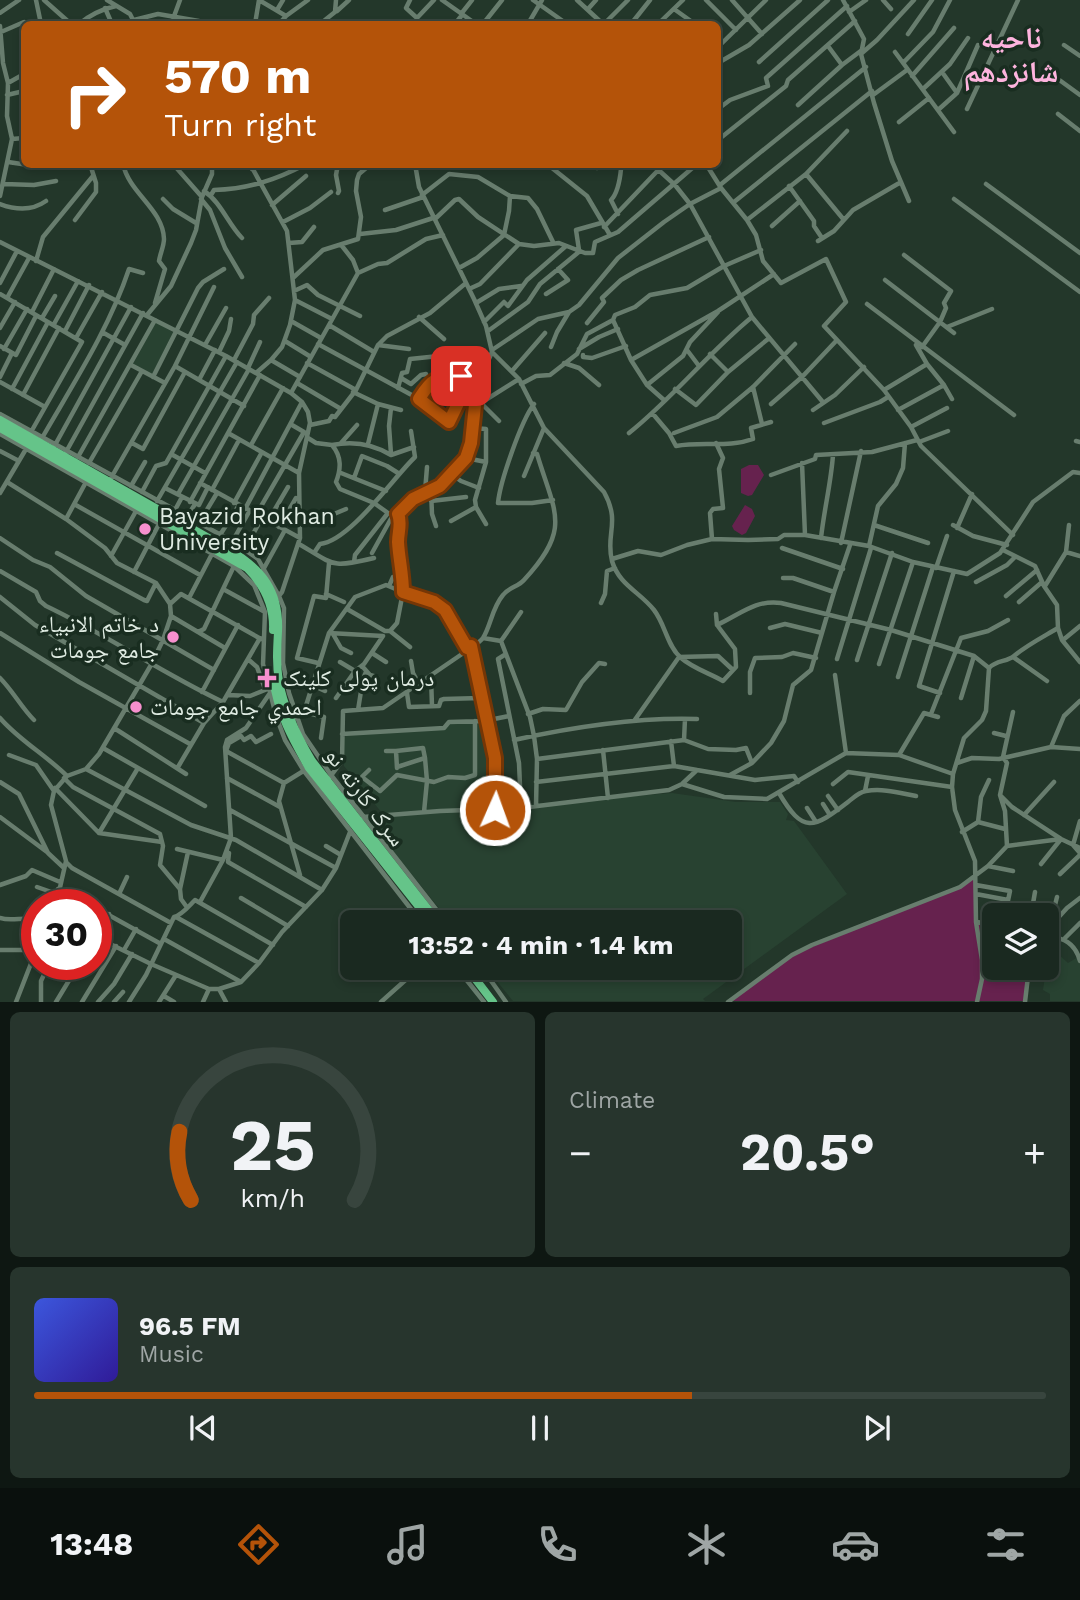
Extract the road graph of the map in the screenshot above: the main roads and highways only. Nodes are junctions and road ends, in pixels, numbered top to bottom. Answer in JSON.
{"nodes":[{"id":1,"x":0,"y":420,"type":"edge"},
{"id":2,"x":0,"y":428,"type":"edge"},
{"id":3,"x":28,"y":440,"type":"junction"},
{"id":4,"x":216,"y":545,"type":"junction"},
{"id":5,"x":239,"y":558,"type":"junction"},
{"id":6,"x":284,"y":713,"type":"junction"},
{"id":7,"x":296,"y":740,"type":"junction"},
{"id":8,"x":421,"y":910,"type":"edge"},
{"id":9,"x":429,"y":910,"type":"edge"},
{"id":10,"x":479,"y":980,"type":"edge"},
{"id":11,"x":481,"y":980,"type":"edge"},
{"id":12,"x":485,"y":986,"type":"junction"},
{"id":13,"x":500,"y":1000,"type":"edge"}],
"edges":[{"from":1,"to":3,"type":"highway","name":"سرک کارته نو"},
{"from":2,"to":3,"type":"highway","name":"سرک کارته نو"},
{"from":3,"to":4,"type":"highway","name":"سرک کارته نو"},
{"from":3,"to":4,"type":"highway","name":"سرک کارته نو"},
{"from":4,"to":5,"type":"highway","name":"سرک کارته نو"},
{"from":4,"to":5,"type":"highway","name":"سرک کارته نو"},
{"from":5,"to":6,"type":"highway","name":"سرک کارته نو"},
{"from":5,"to":6,"type":"highway","name":"سرک کارته نو"},
{"from":6,"to":7,"type":"highway","name":"سرک کارته نو"},
{"from":6,"to":7,"type":"highway","name":"سرک کارته نو"},
{"from":7,"to":8,"type":"highway","name":"سرک کارته نو"},
{"from":7,"to":9,"type":"highway","name":"سرک کارته نو"},
{"from":10,"to":12,"type":"highway"},
{"from":11,"to":12,"type":"highway"},
{"from":12,"to":13,"type":"highway"}]}
